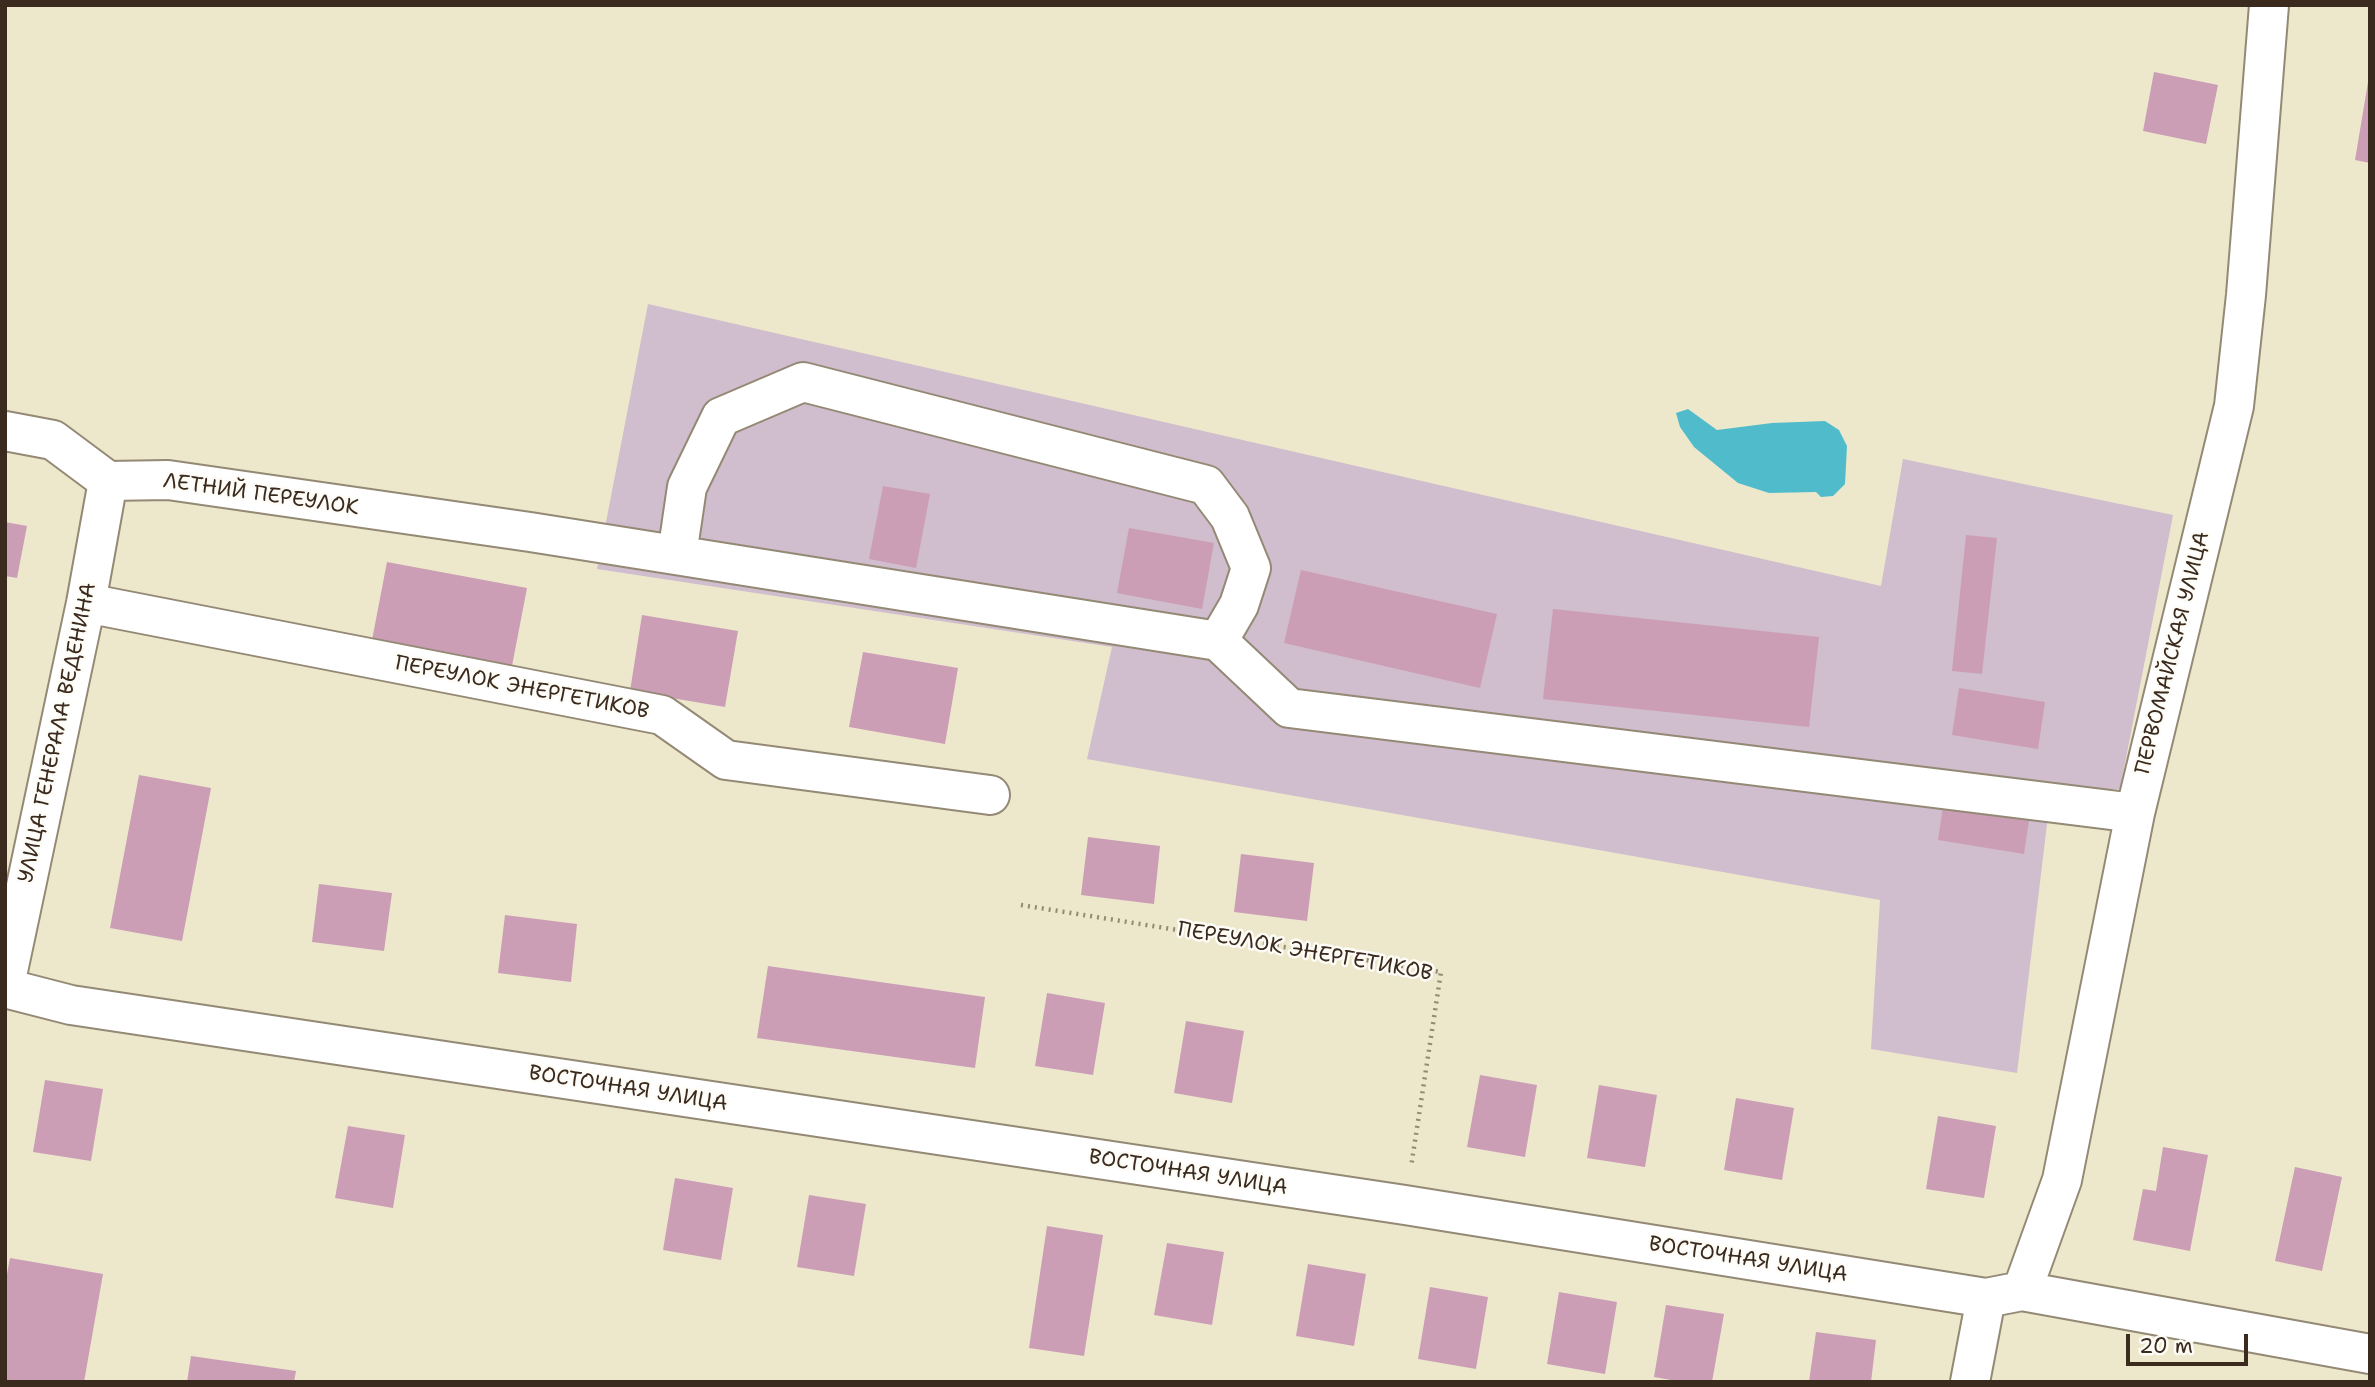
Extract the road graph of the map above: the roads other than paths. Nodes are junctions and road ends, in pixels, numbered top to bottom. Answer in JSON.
{"nodes":[{"id":1,"x":2269,"y":5,"type":"edge"},
{"id":2,"x":5,"y":431,"type":"edge"},
{"id":3,"x":108,"y":481,"type":"junction"},
{"id":4,"x":677,"y":555,"type":"junction"},
{"id":5,"x":86,"y":603,"type":"junction"},
{"id":6,"x":1218,"y":640,"type":"junction"},
{"id":7,"x":990,"y":795,"type":"dead end"},
{"id":8,"x":2134,"y":813,"type":"junction"},
{"id":9,"x":5,"y":987,"type":"edge"},
{"id":10,"x":2004,"y":1295,"type":"junction"},
{"id":11,"x":2370,"y":1353,"type":"edge"},
{"id":12,"x":1970,"y":1382,"type":"edge"}],
"edges":[{"from":1,"to":8,"type":"street","name":"ПЕРВОМАЙСКАЯ УЛИЦА"},
{"from":2,"to":3,"type":"street"},
{"from":3,"to":4,"type":"street","name":"ЛЕТНИЙ ПЕРЕУЛОК"},
{"from":3,"to":5,"type":"street","name":"УЛИЦА ГЕНЕРАЛА ВЕДЕНИНА"},
{"from":4,"to":6,"type":"street","name":"ЛЕТНИЙ ПЕРЕУЛОК"},
{"from":4,"to":6,"type":"street"},
{"from":5,"to":7,"type":"street","name":"ПЕРЕУЛОК ЭНЕРГЕТИКОВ"},
{"from":5,"to":9,"type":"street","name":"УЛИЦА ГЕНЕРАЛА ВЕДЕНИНА"},
{"from":6,"to":8,"type":"street"},
{"from":8,"to":10,"type":"street","name":"ПЕРВОМАЙСКАЯ УЛИЦА"},
{"from":9,"to":10,"type":"street","name":"ВОСТОЧНАЯ УЛИЦА"},
{"from":10,"to":11,"type":"street","name":"ВОСТОЧНАЯ УЛИЦА"},
{"from":10,"to":12,"type":"street","name":"ПЕРВОМАЙСКАЯ УЛИЦА"}]}
